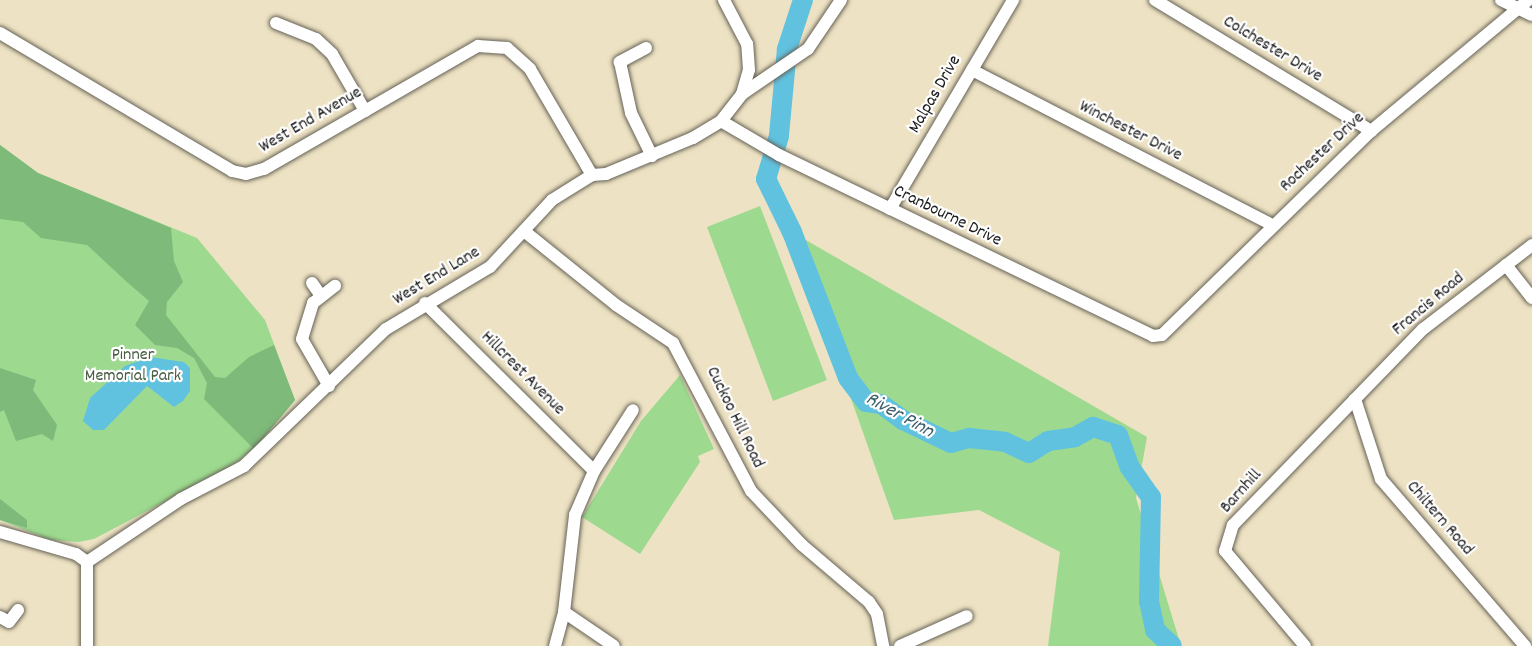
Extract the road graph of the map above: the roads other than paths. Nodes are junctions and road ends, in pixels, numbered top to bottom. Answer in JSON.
{"nodes":[{"id":1,"x":724,"y":0,"type":"edge"},
{"id":2,"x":841,"y":0,"type":"edge"},
{"id":3,"x":1013,"y":0,"type":"edge"},
{"id":4,"x":1155,"y":0,"type":"edge"},
{"id":5,"x":1502,"y":0,"type":"edge"},
{"id":6,"x":1524,"y":4,"type":"edge"},
{"id":7,"x":1532,"y":15,"type":"edge"},
{"id":8,"x":276,"y":23,"type":"dead end"},
{"id":9,"x":0,"y":33,"type":"edge"},
{"id":10,"x":646,"y":48,"type":"dead end"},
{"id":11,"x":972,"y":70,"type":"junction"},
{"id":12,"x":742,"y":94,"type":"junction"},
{"id":13,"x":365,"y":111,"type":"junction"},
{"id":14,"x":721,"y":121,"type":"junction"},
{"id":15,"x":1371,"y":131,"type":"junction"},
{"id":16,"x":652,"y":156,"type":"junction"},
{"id":17,"x":592,"y":175,"type":"junction"},
{"id":18,"x":890,"y":209,"type":"junction"},
{"id":19,"x":1272,"y":225,"type":"junction"},
{"id":20,"x":524,"y":231,"type":"junction"},
{"id":21,"x":1532,"y":245,"type":"edge"},
{"id":22,"x":1506,"y":265,"type":"junction"},
{"id":23,"x":312,"y":283,"type":"dead end"},
{"id":24,"x":335,"y":286,"type":"dead end"},
{"id":25,"x":321,"y":296,"type":"junction"},
{"id":26,"x":1532,"y":297,"type":"edge"},
{"id":27,"x":425,"y":303,"type":"junction"},
{"id":28,"x":1162,"y":335,"type":"joint"},
{"id":29,"x":329,"y":386,"type":"junction"},
{"id":30,"x":1355,"y":399,"type":"junction"},
{"id":31,"x":633,"y":410,"type":"dead end"},
{"id":32,"x":594,"y":471,"type":"junction"},
{"id":33,"x":0,"y":532,"type":"edge"},
{"id":34,"x":87,"y":562,"type":"junction"},
{"id":35,"x":18,"y":610,"type":"dead end"},
{"id":36,"x":564,"y":612,"type":"junction"},
{"id":37,"x":967,"y":616,"type":"dead end"},
{"id":38,"x":0,"y":617,"type":"edge"},
{"id":39,"x":87,"y":646,"type":"edge"},
{"id":40,"x":555,"y":646,"type":"edge"},
{"id":41,"x":614,"y":646,"type":"edge"},
{"id":42,"x":883,"y":646,"type":"edge"},
{"id":43,"x":900,"y":646,"type":"edge"},
{"id":44,"x":1305,"y":646,"type":"edge"},
{"id":45,"x":1525,"y":646,"type":"edge"}],
"edges":[{"from":1,"to":12,"type":"street","name":"West End Lane"},
{"from":2,"to":12,"type":"street"},
{"from":3,"to":11,"type":"street","name":"Malpas Drive"},
{"from":4,"to":15,"type":"street","name":"Colchester Drive"},
{"from":5,"to":6,"type":"street"},
{"from":6,"to":7,"type":"street"},
{"from":6,"to":15,"type":"street","name":"Rochester Drive"},
{"from":8,"to":13,"type":"street"},
{"from":9,"to":13,"type":"street","name":"West End Avenue"},
{"from":10,"to":16,"type":"street"},
{"from":11,"to":18,"type":"street","name":"Malpas Drive"},
{"from":11,"to":19,"type":"street","name":"Winchester Drive"},
{"from":12,"to":14,"type":"street","name":"West End Lane"},
{"from":13,"to":17,"type":"street","name":"West End Avenue"},
{"from":14,"to":16,"type":"street","name":"West End Lane"},
{"from":14,"to":18,"type":"street","name":"Cranbourne Drive"},
{"from":15,"to":19,"type":"street","name":"Rochester Drive"},
{"from":16,"to":17,"type":"street","name":"West End Lane"},
{"from":17,"to":20,"type":"street","name":"West End Lane"},
{"from":18,"to":28,"type":"street","name":"Cranbourne Drive"},
{"from":19,"to":28,"type":"street","name":"Rochester Drive"},
{"from":20,"to":27,"type":"street","name":"West End Lane"},
{"from":20,"to":42,"type":"street","name":"Cuckoo Hill Road"},
{"from":21,"to":22,"type":"street","name":"Francis Road"},
{"from":22,"to":26,"type":"street"},
{"from":22,"to":30,"type":"street","name":"Francis Road"},
{"from":23,"to":25,"type":"street"},
{"from":24,"to":25,"type":"street"},
{"from":25,"to":29,"type":"street"},
{"from":27,"to":29,"type":"street","name":"West End Lane"},
{"from":27,"to":32,"type":"street","name":"Hillcrest Avenue"},
{"from":29,"to":34,"type":"street","name":"West End Lane"},
{"from":30,"to":44,"type":"street","name":"Barnhill"},
{"from":30,"to":45,"type":"street","name":"Chiltern Road"},
{"from":31,"to":32,"type":"street"},
{"from":32,"to":36,"type":"street"},
{"from":33,"to":34,"type":"street"},
{"from":34,"to":39,"type":"street"},
{"from":35,"to":38,"type":"street"},
{"from":36,"to":40,"type":"street"},
{"from":36,"to":41,"type":"street"},
{"from":37,"to":43,"type":"street"}]}
